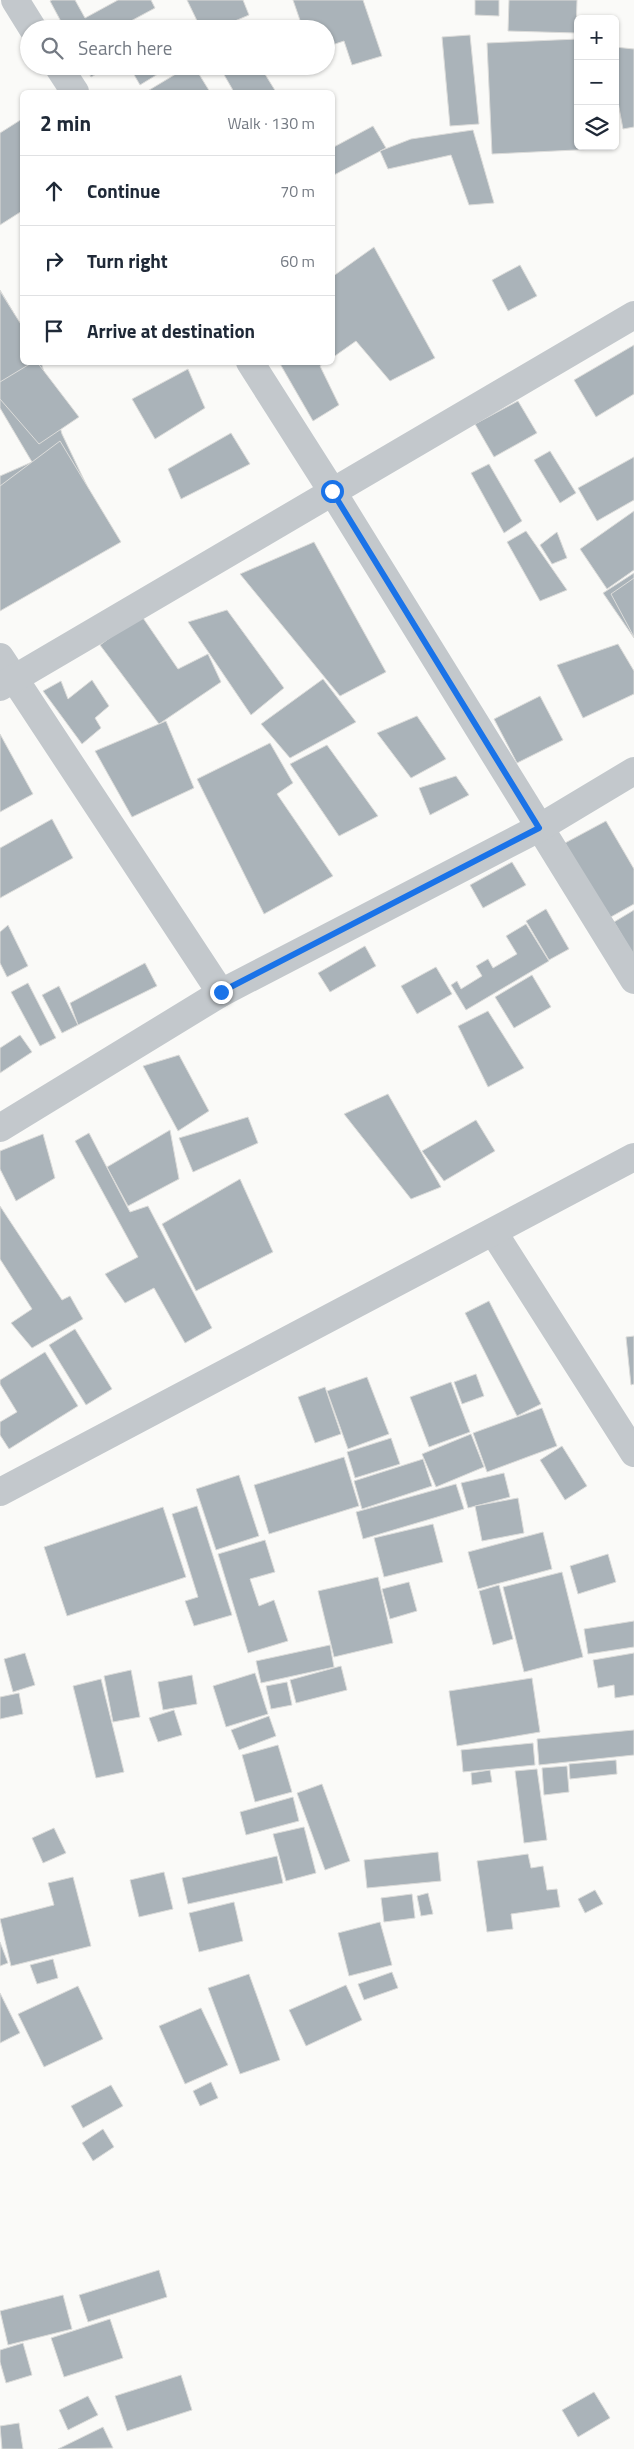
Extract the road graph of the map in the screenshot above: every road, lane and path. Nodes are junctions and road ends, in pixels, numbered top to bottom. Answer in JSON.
{"nodes":[{"id":1,"x":15,"y":0,"type":"edge"},
{"id":2,"x":28,"y":20,"type":"edge"},
{"id":3,"x":64,"y":75,"type":"edge"},
{"id":4,"x":74,"y":90,"type":"edge"},
{"id":5,"x":634,"y":315,"type":"edge"},
{"id":6,"x":252,"y":365,"type":"edge"},
{"id":7,"x":332,"y":491,"type":"junction"},
{"id":8,"x":4,"y":675,"type":"edge"},
{"id":9,"x":634,"y":771,"type":"edge"},
{"id":10,"x":539,"y":828,"type":"junction"},
{"id":11,"x":634,"y":980,"type":"edge"},
{"id":12,"x":221,"y":992,"type":"junction"},
{"id":13,"x":0,"y":1128,"type":"edge"},
{"id":14,"x":634,"y":1157,"type":"edge"},
{"id":15,"x":494,"y":1233,"type":"junction"},
{"id":16,"x":634,"y":1453,"type":"edge"},
{"id":17,"x":0,"y":1492,"type":"edge"}],
"edges":[{"from":1,"to":2,"type":"street"},
{"from":3,"to":4,"type":"street"},
{"from":5,"to":7,"type":"street"},
{"from":6,"to":7,"type":"street"},
{"from":7,"to":8,"type":"street"},
{"from":7,"to":10,"type":"street"},
{"from":8,"to":12,"type":"street"},
{"from":9,"to":10,"type":"street"},
{"from":10,"to":11,"type":"street"},
{"from":10,"to":12,"type":"street"},
{"from":12,"to":13,"type":"street"},
{"from":14,"to":15,"type":"street"},
{"from":15,"to":16,"type":"street"},
{"from":15,"to":17,"type":"street"}]}
